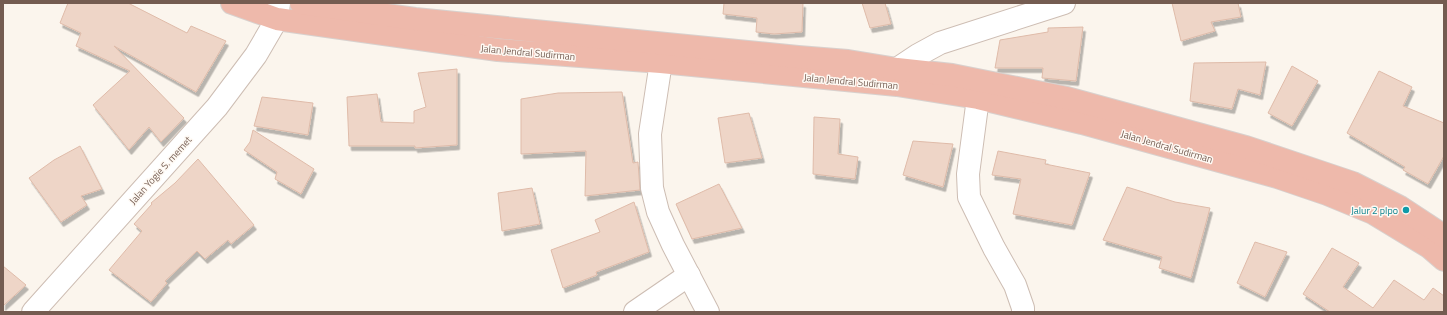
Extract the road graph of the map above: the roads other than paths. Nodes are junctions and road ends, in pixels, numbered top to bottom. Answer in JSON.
{"nodes":[{"id":1,"x":232,"y":3,"type":"edge"},
{"id":2,"x":301,"y":3,"type":"edge"},
{"id":3,"x":1064,"y":3,"type":"edge"},
{"id":4,"x":278,"y":11,"type":"edge"},
{"id":5,"x":661,"y":62,"type":"junction"},
{"id":6,"x":897,"y":77,"type":"junction"},
{"id":7,"x":978,"y":98,"type":"junction"},
{"id":8,"x":1444,"y":236,"type":"edge"},
{"id":9,"x":1444,"y":260,"type":"edge"},
{"id":10,"x":689,"y":275,"type":"junction"},
{"id":11,"x":33,"y":312,"type":"edge"},
{"id":12,"x":635,"y":312,"type":"edge"},
{"id":13,"x":708,"y":312,"type":"edge"},
{"id":14,"x":1023,"y":312,"type":"edge"}],
"edges":[{"from":1,"to":4,"type":"highway","name":"Jalan Jendral Sudirman"},
{"from":2,"to":6,"type":"highway","name":"Jalan Jendral Sudirman"},
{"from":3,"to":6,"type":"street"},
{"from":4,"to":5,"type":"highway","name":"Jalan Jendral Sudirman"},
{"from":4,"to":11,"type":"street","name":"Jalan Yogie S. memet"},
{"from":5,"to":6,"type":"highway","name":"Jalan Jendral Sudirman"},
{"from":5,"to":10,"type":"street"},
{"from":6,"to":7,"type":"highway","name":"Jalan Jendral Sudirman"},
{"from":6,"to":8,"type":"highway","name":"Jalan Jendral Sudirman"},
{"from":7,"to":9,"type":"highway","name":"Jalan Jendral Sudirman"},
{"from":7,"to":14,"type":"street"},
{"from":10,"to":12,"type":"street"},
{"from":10,"to":13,"type":"street"}]}
